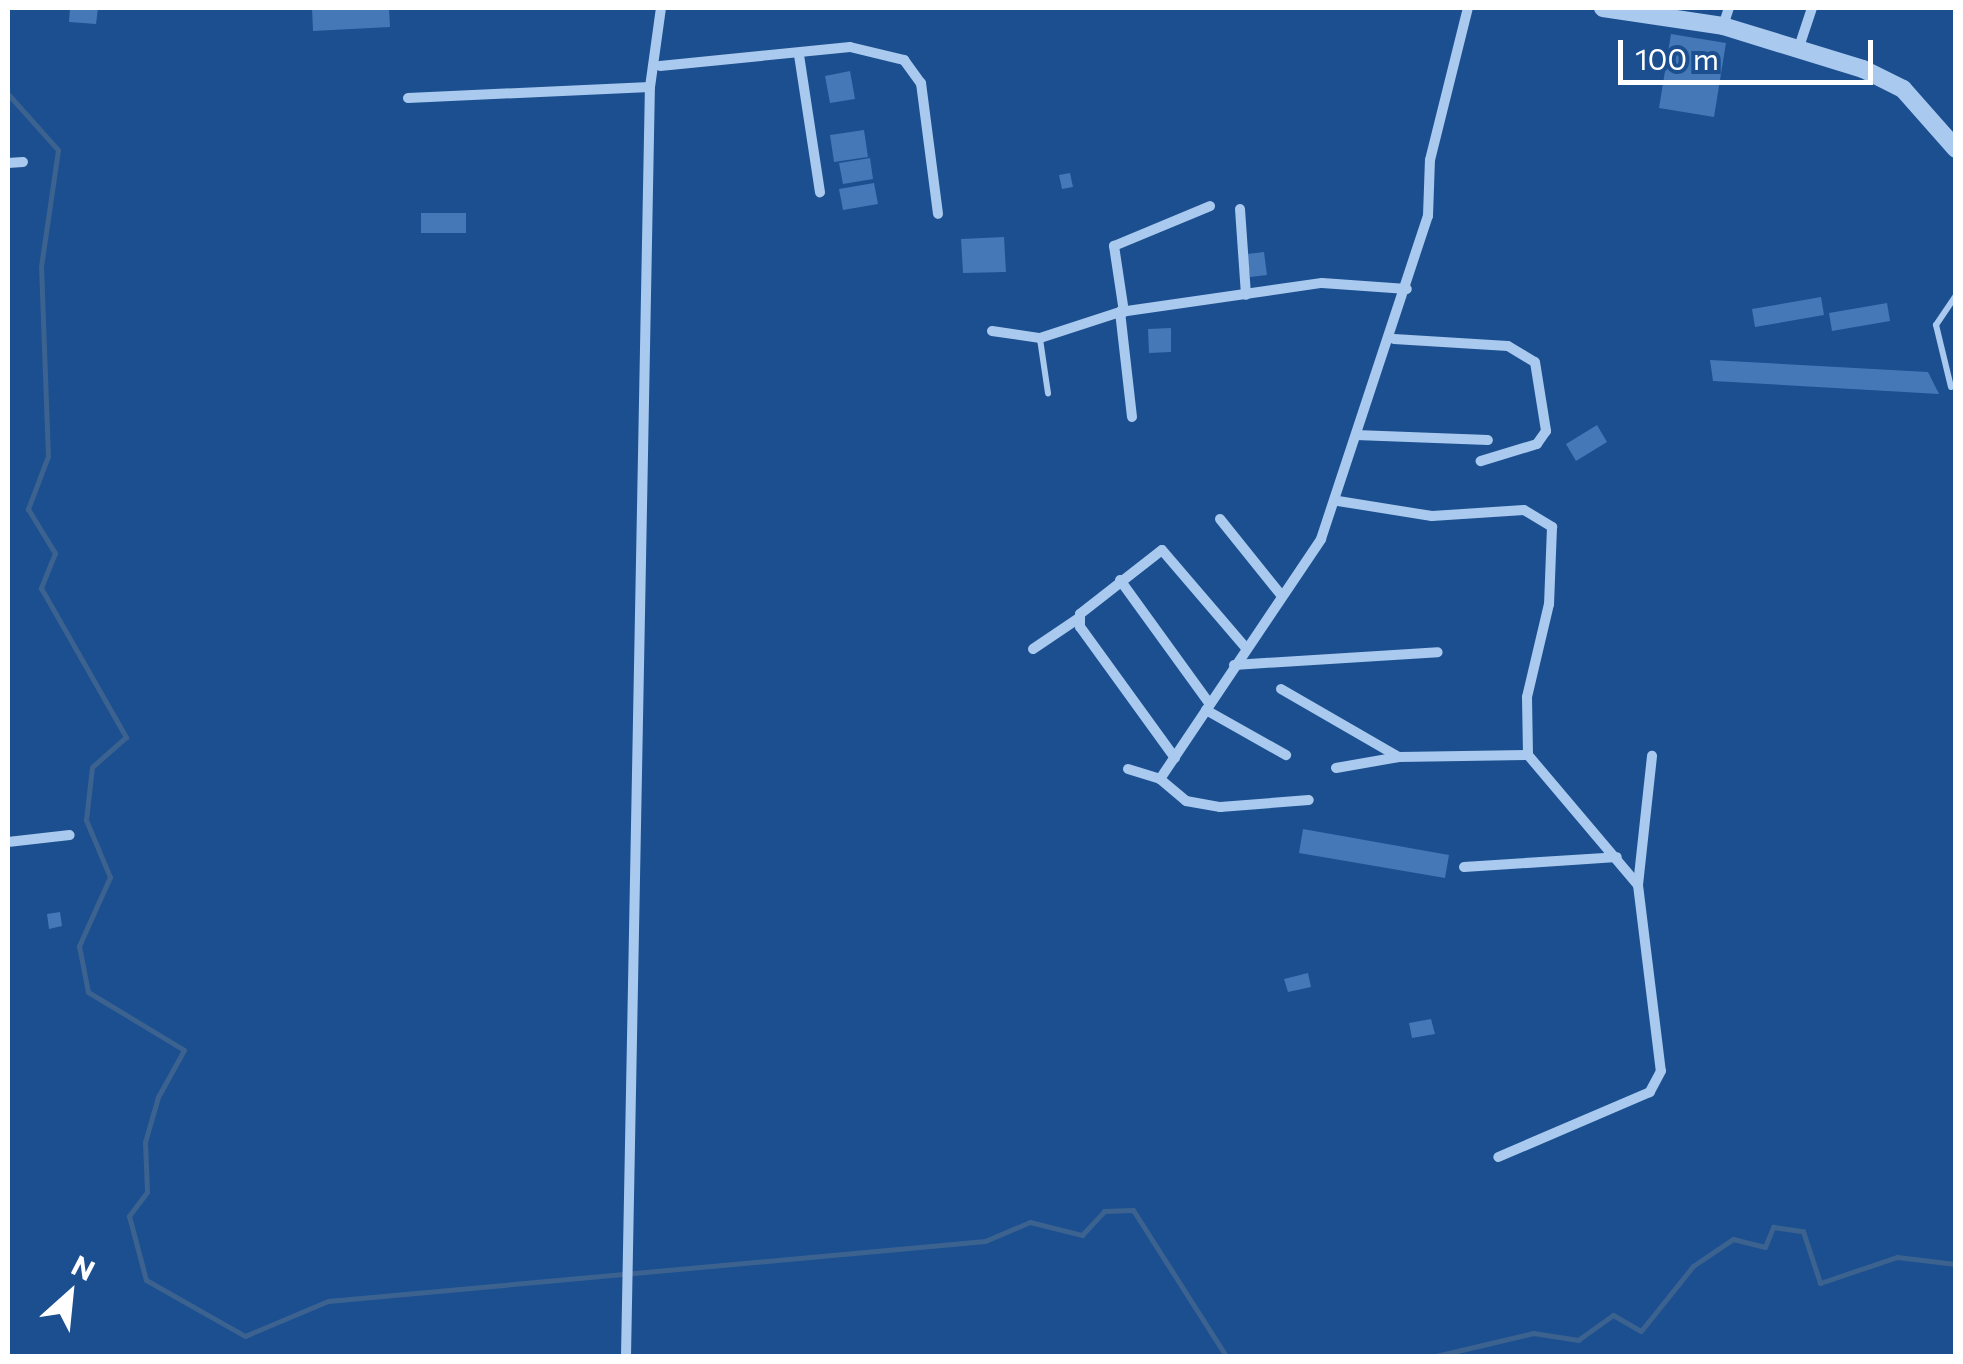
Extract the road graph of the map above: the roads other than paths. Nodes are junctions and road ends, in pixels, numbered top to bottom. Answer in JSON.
{"nodes":[{"id":1,"x":662,"y":8,"type":"edge"},
{"id":2,"x":1468,"y":8,"type":"edge"},
{"id":3,"x":1603,"y":8,"type":"edge"},
{"id":4,"x":1729,"y":8,"type":"edge"},
{"id":5,"x":1812,"y":8,"type":"edge"},
{"id":6,"x":1724,"y":26,"type":"junction"},
{"id":7,"x":1799,"y":47,"type":"junction"},
{"id":8,"x":799,"y":55,"type":"junction"},
{"id":9,"x":660,"y":66,"type":"junction"},
{"id":10,"x":650,"y":87,"type":"junction"},
{"id":11,"x":408,"y":98,"type":"dead end"},
{"id":12,"x":1956,"y":149,"type":"edge"},
{"id":13,"x":23,"y":162,"type":"dead end"},
{"id":14,"x":8,"y":163,"type":"edge"},
{"id":15,"x":820,"y":192,"type":"dead end"},
{"id":16,"x":1210,"y":206,"type":"dead end"},
{"id":17,"x":1240,"y":209,"type":"dead end"},
{"id":18,"x":938,"y":214,"type":"dead end"},
{"id":19,"x":1408,"y":289,"type":"junction"},
{"id":20,"x":1246,"y":295,"type":"junction"},
{"id":21,"x":1956,"y":295,"type":"edge"},
{"id":22,"x":1122,"y":312,"type":"junction"},
{"id":23,"x":992,"y":331,"type":"dead end"},
{"id":24,"x":1040,"y":338,"type":"junction"},
{"id":25,"x":1394,"y":339,"type":"junction"},
{"id":26,"x":1952,"y":387,"type":"dead end"},
{"id":27,"x":1048,"y":394,"type":"dead end"},
{"id":28,"x":1132,"y":417,"type":"dead end"},
{"id":29,"x":1356,"y":435,"type":"junction"},
{"id":30,"x":1488,"y":440,"type":"dead end"},
{"id":31,"x":1481,"y":461,"type":"dead end"},
{"id":32,"x":1338,"y":501,"type":"junction"},
{"id":33,"x":1220,"y":519,"type":"dead end"},
{"id":34,"x":1120,"y":580,"type":"junction"},
{"id":35,"x":1282,"y":596,"type":"junction"},
{"id":36,"x":1079,"y":618,"type":"junction"},
{"id":37,"x":1246,"y":648,"type":"junction"},
{"id":38,"x":1034,"y":649,"type":"dead end"},
{"id":39,"x":1438,"y":652,"type":"dead end"},
{"id":40,"x":1234,"y":665,"type":"junction"},
{"id":41,"x":1281,"y":688,"type":"dead end"},
{"id":42,"x":1207,"y":706,"type":"junction"},
{"id":43,"x":1286,"y":755,"type":"dead end"},
{"id":44,"x":1528,"y":755,"type":"junction"},
{"id":45,"x":1652,"y":756,"type":"dead end"},
{"id":46,"x":1399,"y":757,"type":"junction"},
{"id":47,"x":1175,"y":758,"type":"junction"},
{"id":48,"x":1336,"y":768,"type":"dead end"},
{"id":49,"x":1128,"y":770,"type":"dead end"},
{"id":50,"x":1160,"y":779,"type":"junction"},
{"id":51,"x":1309,"y":800,"type":"dead end"},
{"id":52,"x":70,"y":835,"type":"dead end"},
{"id":53,"x":8,"y":842,"type":"edge"},
{"id":54,"x":1618,"y":857,"type":"junction"},
{"id":55,"x":1464,"y":868,"type":"dead end"},
{"id":56,"x":1638,"y":885,"type":"junction"},
{"id":57,"x":1498,"y":1156,"type":"dead end"},
{"id":58,"x":626,"y":1356,"type":"edge"}],
"edges":[{"from":1,"to":9,"type":"street"},
{"from":2,"to":19,"type":"street"},
{"from":3,"to":6,"type":"street"},
{"from":4,"to":6,"type":"street"},
{"from":5,"to":7,"type":"street"},
{"from":6,"to":7,"type":"street"},
{"from":7,"to":12,"type":"street"},
{"from":8,"to":9,"type":"street"},
{"from":8,"to":15,"type":"street"},
{"from":8,"to":18,"type":"street"},
{"from":9,"to":10,"type":"street"},
{"from":10,"to":11,"type":"street"},
{"from":10,"to":58,"type":"street"},
{"from":13,"to":14,"type":"street"},
{"from":16,"to":22,"type":"street"},
{"from":17,"to":20,"type":"street"},
{"from":19,"to":20,"type":"street"},
{"from":19,"to":25,"type":"street"},
{"from":20,"to":22,"type":"street"},
{"from":21,"to":26,"type":"lane"},
{"from":22,"to":24,"type":"street"},
{"from":22,"to":28,"type":"street"},
{"from":23,"to":24,"type":"street"},
{"from":24,"to":27,"type":"lane"},
{"from":25,"to":29,"type":"street"},
{"from":25,"to":31,"type":"street"},
{"from":29,"to":30,"type":"street"},
{"from":29,"to":32,"type":"street"},
{"from":32,"to":35,"type":"street"},
{"from":32,"to":44,"type":"street"},
{"from":33,"to":35,"type":"street"},
{"from":34,"to":36,"type":"street"},
{"from":34,"to":37,"type":"street"},
{"from":34,"to":42,"type":"street"},
{"from":35,"to":37,"type":"street"},
{"from":36,"to":38,"type":"street"},
{"from":36,"to":47,"type":"street"},
{"from":37,"to":40,"type":"street"},
{"from":39,"to":40,"type":"street"},
{"from":40,"to":42,"type":"street"},
{"from":41,"to":46,"type":"street"},
{"from":42,"to":43,"type":"street"},
{"from":42,"to":47,"type":"street"},
{"from":44,"to":46,"type":"street"},
{"from":44,"to":54,"type":"street"},
{"from":45,"to":56,"type":"street"},
{"from":46,"to":48,"type":"street"},
{"from":47,"to":50,"type":"street"},
{"from":49,"to":50,"type":"street"},
{"from":50,"to":51,"type":"street"},
{"from":52,"to":53,"type":"street"},
{"from":54,"to":55,"type":"street"},
{"from":54,"to":56,"type":"street"},
{"from":56,"to":57,"type":"street"}]}
